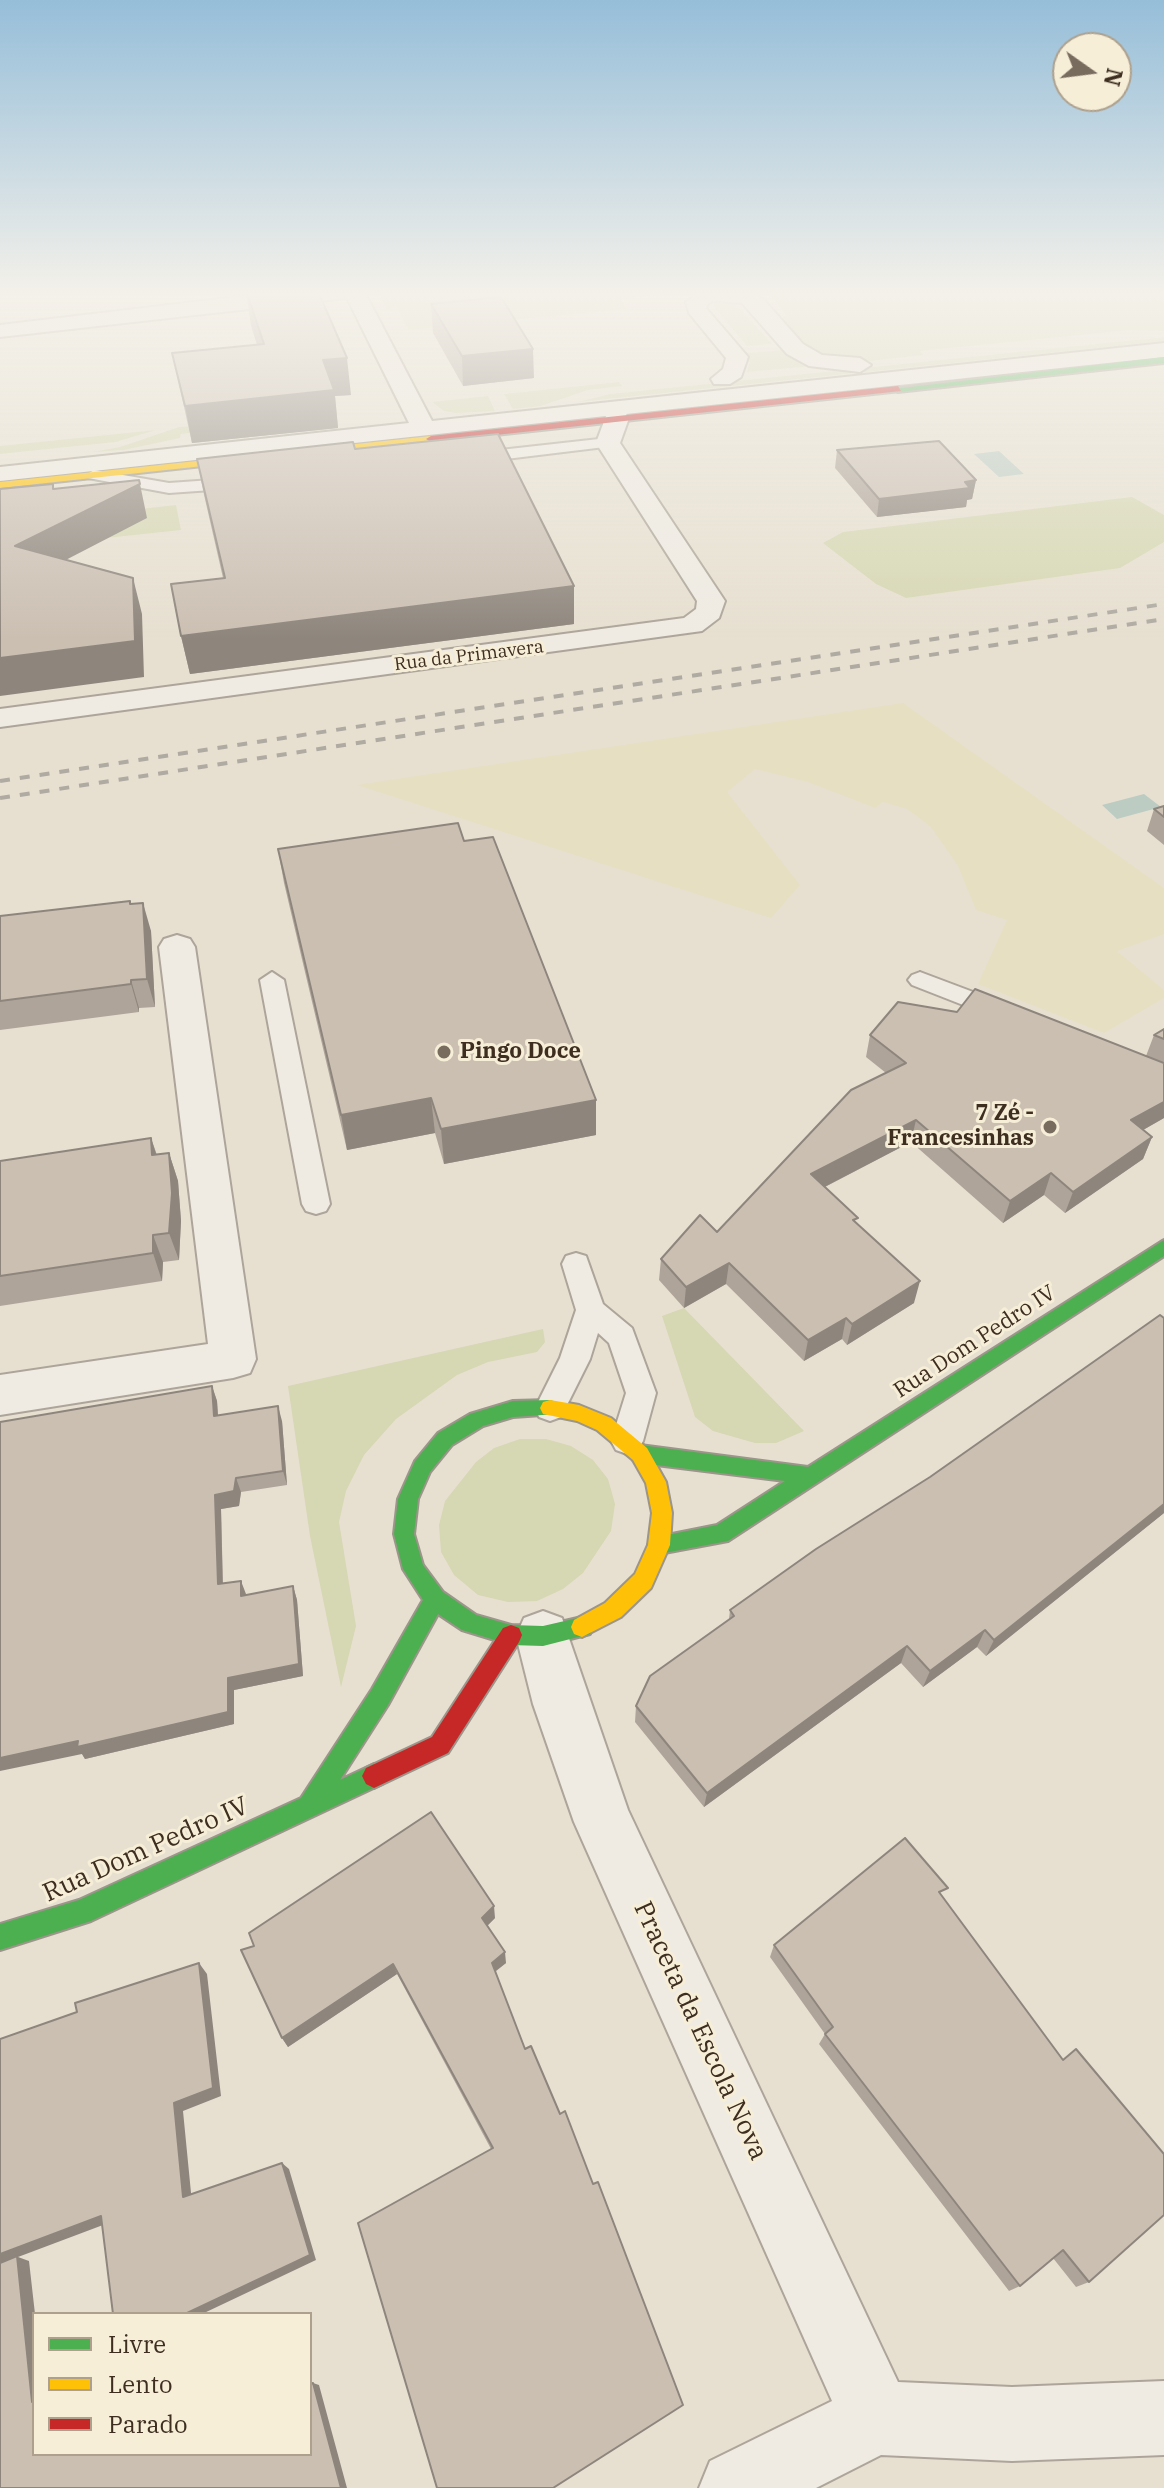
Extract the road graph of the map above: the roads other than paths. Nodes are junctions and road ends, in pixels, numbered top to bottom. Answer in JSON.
{"nodes":[{"id":1,"x":413,"y":407,"type":"edge"},
{"id":2,"x":557,"y":407,"type":"edge"},
{"id":3,"x":630,"y":407,"type":"edge"},
{"id":4,"x":798,"y":407,"type":"edge"},
{"id":5,"x":537,"y":417,"type":"junction"},
{"id":6,"x":424,"y":429,"type":"junction"},
{"id":7,"x":612,"y":431,"type":"junction"},
{"id":8,"x":452,"y":460,"type":"edge"},
{"id":9,"x":0,"y":474,"type":"edge"},
{"id":10,"x":94,"y":475,"type":"junction"},
{"id":11,"x":253,"y":481,"type":"edge"},
{"id":12,"x":0,"y":485,"type":"edge"},
{"id":13,"x":0,"y":718,"type":"edge"},
{"id":14,"x":177,"y":947,"type":"dead end"},
{"id":15,"x":272,"y":980,"type":"dead end"},
{"id":16,"x":920,"y":980,"type":"dead end"},
{"id":17,"x":1020,"y":1020,"type":"edge"},
{"id":18,"x":316,"y":1204,"type":"dead end"},
{"id":19,"x":1164,"y":1247,"type":"edge"},
{"id":20,"x":576,"y":1264,"type":"dead end"},
{"id":21,"x":591,"y":1310,"type":"junction"},
{"id":22,"x":0,"y":1395,"type":"edge"},
{"id":23,"x":550,"y":1408,"type":"junction"},
{"id":24,"x":633,"y":1448,"type":"junction"},
{"id":25,"x":812,"y":1476,"type":"junction"},
{"id":26,"x":659,"y":1545,"type":"junction"},
{"id":27,"x":435,"y":1599,"type":"junction"},
{"id":28,"x":527,"y":1635,"type":"junction"},
{"id":29,"x":311,"y":1803,"type":"junction"},
{"id":30,"x":0,"y":1937,"type":"edge"},
{"id":31,"x":877,"y":2418,"type":"junction"},
{"id":32,"x":1164,"y":2418,"type":"edge"},
{"id":33,"x":737,"y":2488,"type":"edge"}],
"edges":[{"from":1,"to":6,"type":"street"},
{"from":2,"to":5,"type":"street"},
{"from":3,"to":5,"type":"street"},
{"from":4,"to":7,"type":"street"},
{"from":5,"to":6,"type":"street"},
{"from":6,"to":9,"type":"street"},
{"from":7,"to":8,"type":"lane"},
{"from":7,"to":10,"type":"street"},
{"from":7,"to":13,"type":"street","name":"Rua da Primavera"},
{"from":10,"to":11,"type":"lane"},
{"from":10,"to":12,"type":"street"},
{"from":14,"to":22,"type":"street"},
{"from":15,"to":18,"type":"lane"},
{"from":16,"to":17,"type":"lane"},
{"from":19,"to":25,"type":"street","name":"Rua Dom Pedro IV"},
{"from":20,"to":21,"type":"lane"},
{"from":21,"to":23,"type":"lane"},
{"from":21,"to":24,"type":"lane"},
{"from":23,"to":24,"type":"street"},
{"from":23,"to":27,"type":"street"},
{"from":24,"to":25,"type":"street"},
{"from":24,"to":26,"type":"street"},
{"from":25,"to":26,"type":"street","name":"Rua Dom Pedro IV"},
{"from":26,"to":28,"type":"street"},
{"from":27,"to":28,"type":"street"},
{"from":27,"to":29,"type":"street"},
{"from":28,"to":29,"type":"street","name":"Rua Dom Pedro IV"},
{"from":28,"to":31,"type":"street","name":"Praceta da Escola Nova"},
{"from":29,"to":30,"type":"street","name":"Rua Dom Pedro IV"},
{"from":31,"to":32,"type":"street"},
{"from":31,"to":33,"type":"street"}]}
